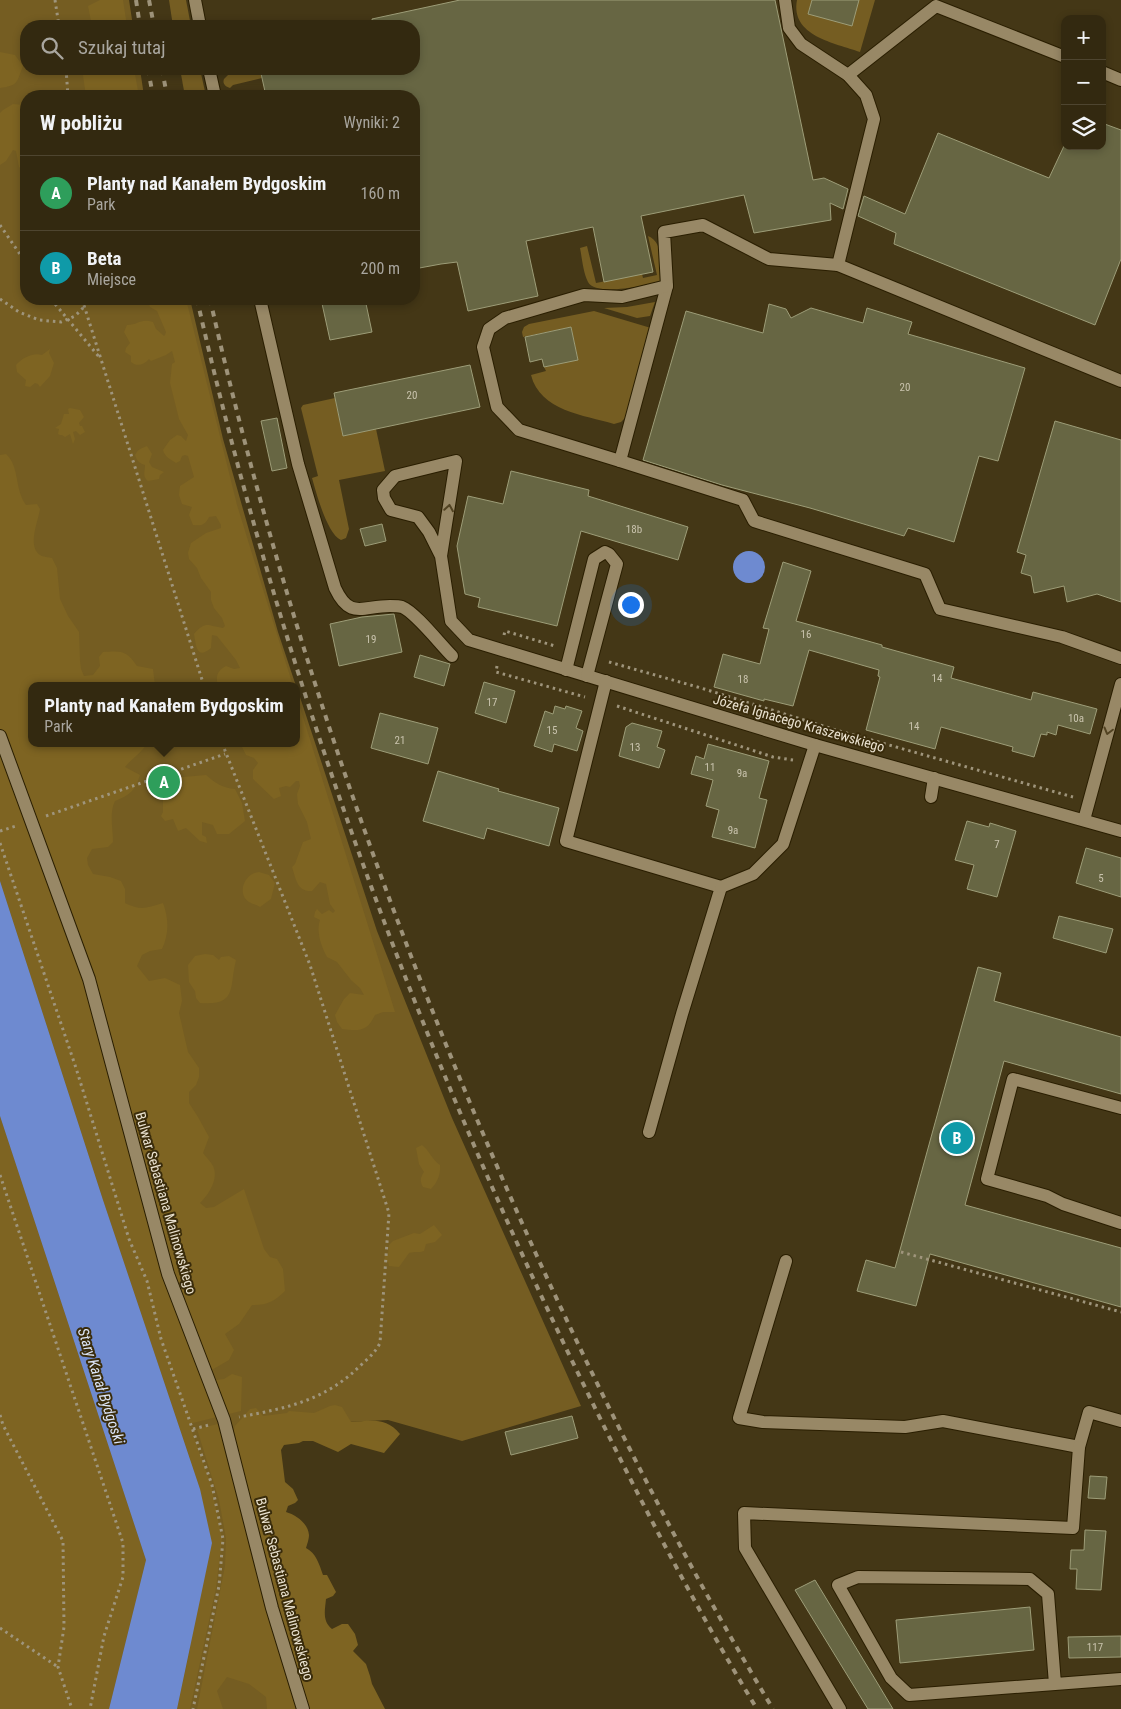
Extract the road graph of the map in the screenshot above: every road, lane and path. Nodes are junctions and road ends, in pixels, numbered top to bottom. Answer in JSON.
{"nodes":[{"id":1,"x":55,"y":0,"type":"edge"},
{"id":2,"x":195,"y":0,"type":"edge"},
{"id":3,"x":785,"y":0,"type":"edge"},
{"id":4,"x":58,"y":20,"type":"edge"},
{"id":5,"x":199,"y":20,"type":"edge"},
{"id":6,"x":1061,"y":55,"type":"edge"},
{"id":7,"x":1106,"y":74,"type":"edge"},
{"id":8,"x":66,"y":75,"type":"edge"},
{"id":9,"x":210,"y":75,"type":"edge"},
{"id":10,"x":848,"y":75,"type":"junction"},
{"id":11,"x":1121,"y":80,"type":"edge"},
{"id":12,"x":68,"y":90,"type":"edge"},
{"id":13,"x":214,"y":90,"type":"edge"},
{"id":14,"x":1,"y":227,"type":"edge"},
{"id":15,"x":20,"y":254,"type":"edge"},
{"id":16,"x":838,"y":265,"type":"junction"},
{"id":17,"x":667,"y":286,"type":"junction"},
{"id":18,"x":0,"y":299,"type":"edge"},
{"id":19,"x":56,"y":305,"type":"edge"},
{"id":20,"x":261,"y":305,"type":"edge"},
{"id":21,"x":85,"y":306,"type":"joint"},
{"id":22,"x":68,"y":319,"type":"junction"},
{"id":23,"x":102,"y":360,"type":"junction"},
{"id":24,"x":1121,"y":382,"type":"edge"},
{"id":25,"x":620,"y":461,"type":"junction"},
{"id":26,"x":441,"y":556,"type":"junction"},
{"id":27,"x":505,"y":631,"type":"dead end"},
{"id":28,"x":571,"y":651,"type":"junction"},
{"id":29,"x":452,"y":656,"type":"dead end"},
{"id":30,"x":592,"y":657,"type":"junction"},
{"id":31,"x":1121,"y":658,"type":"edge"},
{"id":32,"x":566,"y":670,"type":"junction"},
{"id":33,"x":587,"y":676,"type":"junction"},
{"id":34,"x":606,"y":681,"type":"junction"},
{"id":35,"x":203,"y":682,"type":"edge"},
{"id":36,"x":1121,"y":684,"type":"edge"},
{"id":37,"x":0,"y":736,"type":"edge"},
{"id":38,"x":816,"y":745,"type":"junction"},
{"id":39,"x":223,"y":747,"type":"edge"},
{"id":40,"x":225,"y":754,"type":"junction"},
{"id":41,"x":934,"y":778,"type":"junction"},
{"id":42,"x":931,"y":797,"type":"dead end"},
{"id":43,"x":1089,"y":802,"type":"junction"},
{"id":44,"x":1084,"y":820,"type":"junction"},
{"id":45,"x":31,"y":821,"type":"junction"},
{"id":46,"x":0,"y":831,"type":"edge"},
{"id":47,"x":1121,"y":831,"type":"edge"},
{"id":48,"x":0,"y":844,"type":"edge"},
{"id":49,"x":721,"y":887,"type":"junction"},
{"id":50,"x":1121,"y":1108,"type":"edge"},
{"id":51,"x":649,"y":1132,"type":"dead end"},
{"id":52,"x":0,"y":1175,"type":"edge"},
{"id":53,"x":1121,"y":1223,"type":"edge"},
{"id":54,"x":901,"y":1252,"type":"dead end"},
{"id":55,"x":786,"y":1261,"type":"dead end"},
{"id":56,"x":1121,"y":1312,"type":"edge"},
{"id":57,"x":0,"y":1415,"type":"edge"},
{"id":58,"x":224,"y":1420,"type":"junction"},
{"id":59,"x":1121,"y":1421,"type":"edge"},
{"id":60,"x":193,"y":1429,"type":"junction"},
{"id":61,"x":1080,"y":1448,"type":"junction"},
{"id":62,"x":0,"y":1628,"type":"edge"},
{"id":63,"x":58,"y":1667,"type":"junction"},
{"id":64,"x":1121,"y":1679,"type":"edge"},
{"id":65,"x":1056,"y":1684,"type":"junction"},
{"id":66,"x":72,"y":1709,"type":"edge"},
{"id":67,"x":90,"y":1709,"type":"edge"},
{"id":68,"x":193,"y":1709,"type":"edge"},
{"id":69,"x":302,"y":1709,"type":"edge"},
{"id":70,"x":840,"y":1709,"type":"edge"}],
"edges":[{"from":1,"to":4,"type":"path"},
{"from":2,"to":5,"type":"street"},
{"from":3,"to":10,"type":"street"},
{"from":6,"to":10,"type":"street"},
{"from":7,"to":11,"type":"street"},
{"from":8,"to":12,"type":"path"},
{"from":9,"to":13,"type":"street"},
{"from":10,"to":16,"type":"street"},
{"from":14,"to":15,"type":"path"},
{"from":16,"to":17,"type":"street"},
{"from":16,"to":24,"type":"street"},
{"from":17,"to":25,"type":"street"},
{"from":17,"to":25,"type":"street"},
{"from":18,"to":22,"type":"path"},
{"from":19,"to":22,"type":"path"},
{"from":20,"to":29,"type":"street"},
{"from":21,"to":22,"type":"path"},
{"from":21,"to":23,"type":"path"},
{"from":22,"to":23,"type":"path"},
{"from":23,"to":35,"type":"path"},
{"from":25,"to":31,"type":"street"},
{"from":26,"to":26,"type":"street","one_way":true},
{"from":26,"to":32,"type":"street","name":"Józefa Ignacego Kraszewskiego"},
{"from":27,"to":28,"type":"path"},
{"from":28,"to":30,"type":"street"},
{"from":28,"to":32,"type":"street"},
{"from":30,"to":33,"type":"street"},
{"from":30,"to":43,"type":"path"},
{"from":32,"to":33,"type":"street","name":"Józefa Ignacego Kraszewskiego"},
{"from":33,"to":34,"type":"street","name":"Józefa Ignacego Kraszewskiego"},
{"from":34,"to":38,"type":"street","name":"Józefa Ignacego Kraszewskiego"},
{"from":34,"to":49,"type":"street"},
{"from":36,"to":43,"type":"street","one_way":true},
{"from":37,"to":45,"type":"street","name":"Bulwar Sebastiana Malinowskiego"},
{"from":38,"to":41,"type":"street","name":"Józefa Ignacego Kraszewskiego"},
{"from":38,"to":49,"type":"street"},
{"from":39,"to":40,"type":"path"},
{"from":40,"to":45,"type":"path"},
{"from":40,"to":58,"type":"path"},
{"from":41,"to":42,"type":"street"},
{"from":41,"to":44,"type":"street","name":"Józefa Ignacego Kraszewskiego"},
{"from":43,"to":44,"type":"street"},
{"from":44,"to":47,"type":"street","name":"Józefa Ignacego Kraszewskiego"},
{"from":45,"to":46,"type":"path"},
{"from":45,"to":58,"type":"street","name":"Bulwar Sebastiana Malinowskiego"},
{"from":48,"to":60,"type":"path"},
{"from":49,"to":51,"type":"street"},
{"from":50,"to":53,"type":"street"},
{"from":52,"to":67,"type":"path"},
{"from":54,"to":56,"type":"path"},
{"from":55,"to":61,"type":"street"},
{"from":57,"to":63,"type":"path"},
{"from":58,"to":60,"type":"path"},
{"from":58,"to":69,"type":"street","name":"Bulwar Sebastiana Malinowskiego"},
{"from":59,"to":61,"type":"street"},
{"from":60,"to":68,"type":"path"},
{"from":61,"to":70,"type":"street"},
{"from":62,"to":63,"type":"path"},
{"from":63,"to":66,"type":"path"},
{"from":64,"to":65,"type":"street"},
{"from":65,"to":65,"type":"street"}]}
